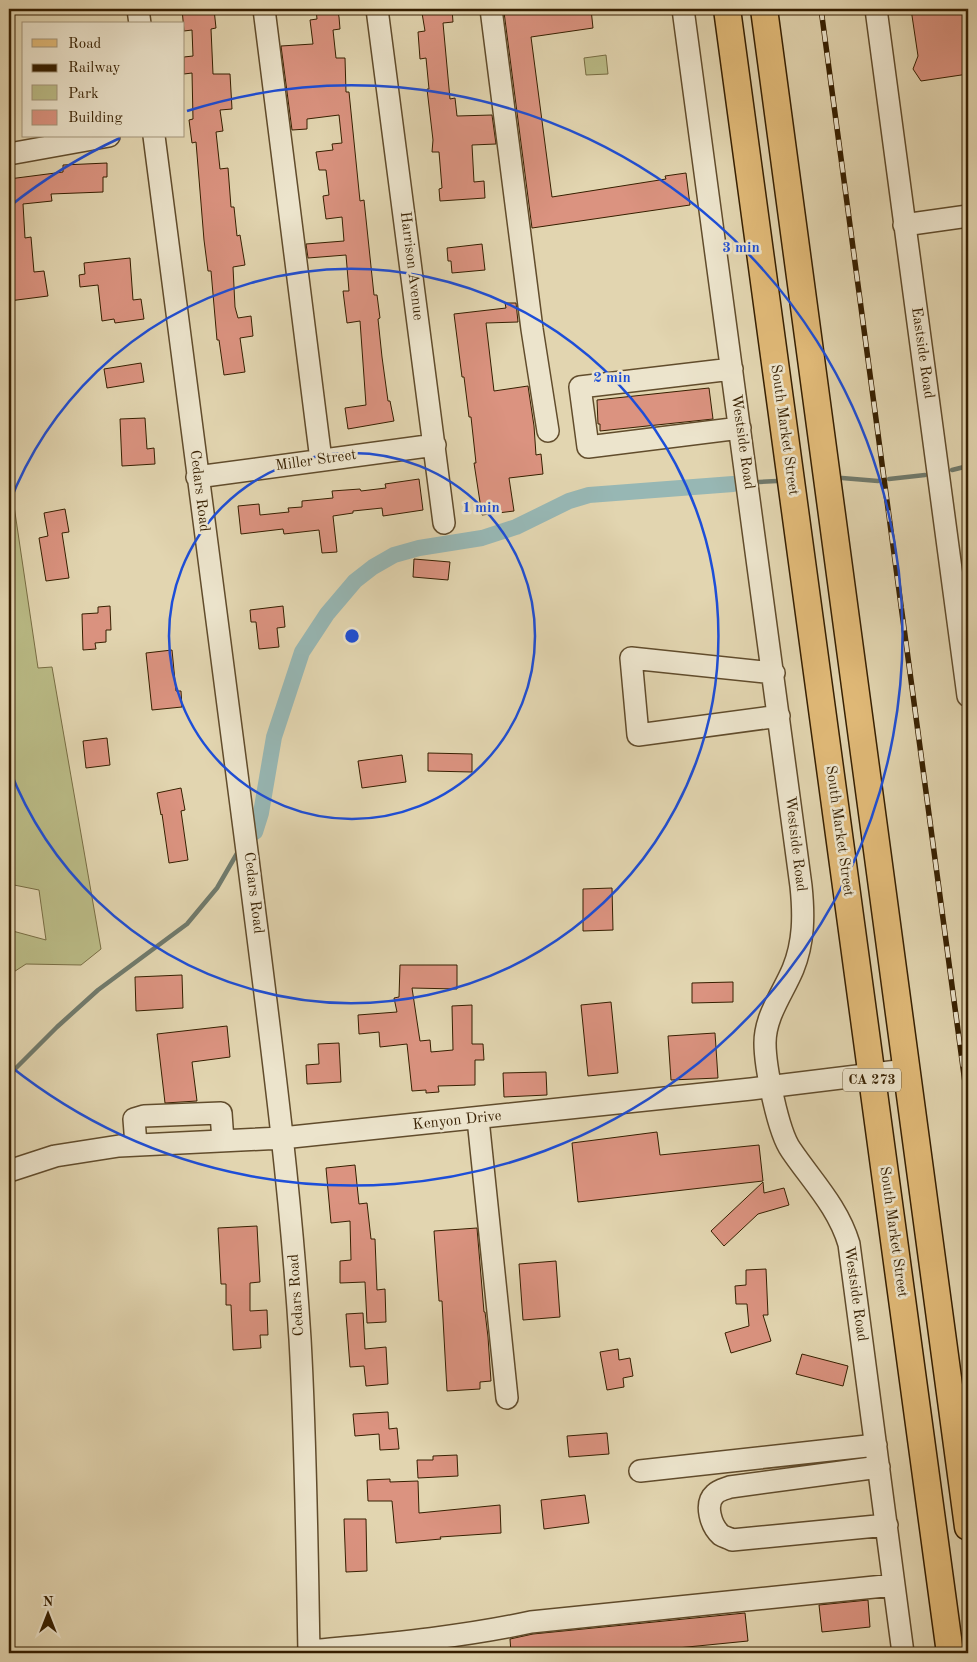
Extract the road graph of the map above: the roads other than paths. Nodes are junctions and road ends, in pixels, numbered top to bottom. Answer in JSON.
{"nodes":[{"id":1,"x":138,"y":9,"type":"edge"},
{"id":2,"x":264,"y":9,"type":"edge"},
{"id":3,"x":377,"y":9,"type":"edge"},
{"id":4,"x":491,"y":9,"type":"edge"},
{"id":5,"x":684,"y":9,"type":"edge"},
{"id":6,"x":727,"y":9,"type":"edge"},
{"id":7,"x":764,"y":9,"type":"edge"},
{"id":8,"x":876,"y":9,"type":"edge"},
{"id":9,"x":140,"y":22,"type":"edge"},
{"id":10,"x":98,"y":138,"type":"edge"},
{"id":11,"x":154,"y":138,"type":"edge"},
{"id":12,"x":9,"y":154,"type":"edge"},
{"id":13,"x":968,"y":216,"type":"edge"},
{"id":14,"x":904,"y":225,"type":"junction"},
{"id":15,"x":732,"y":369,"type":"junction"},
{"id":16,"x":740,"y":428,"type":"junction"},
{"id":17,"x":548,"y":431,"type":"dead end"},
{"id":18,"x":435,"y":445,"type":"junction"},
{"id":19,"x":321,"y":460,"type":"junction"},
{"id":20,"x":197,"y":478,"type":"junction"},
{"id":21,"x":444,"y":522,"type":"dead end"},
{"id":22,"x":774,"y":673,"type":"junction"},
{"id":23,"x":968,"y":696,"type":"edge"},
{"id":24,"x":780,"y":716,"type":"junction"},
{"id":25,"x":906,"y":1070,"type":"junction"},
{"id":26,"x":871,"y":1073,"type":"junction"},
{"id":27,"x":772,"y":1086,"type":"junction"},
{"id":28,"x":478,"y":1119,"type":"junction"},
{"id":29,"x":282,"y":1138,"type":"junction"},
{"id":30,"x":223,"y":1141,"type":"junction"},
{"id":31,"x":136,"y":1145,"type":"junction"},
{"id":32,"x":9,"y":1171,"type":"edge"},
{"id":33,"x":508,"y":1398,"type":"dead end"},
{"id":34,"x":876,"y":1445,"type":"junction"},
{"id":35,"x":879,"y":1467,"type":"junction"},
{"id":36,"x":640,"y":1471,"type":"dead end"},
{"id":37,"x":887,"y":1525,"type":"junction"},
{"id":38,"x":968,"y":1527,"type":"edge"},
{"id":39,"x":894,"y":1585,"type":"junction"},
{"id":40,"x":309,"y":1652,"type":"edge"},
{"id":41,"x":903,"y":1653,"type":"edge"},
{"id":42,"x":950,"y":1653,"type":"edge"}],
"edges":[{"from":1,"to":9,"type":"street"},
{"from":2,"to":19,"type":"street"},
{"from":3,"to":18,"type":"street","name":"Harrison Avenue"},
{"from":4,"to":17,"type":"street"},
{"from":5,"to":15,"type":"street","name":"Westside Road"},
{"from":6,"to":26,"type":"main road","name":"South Market Street","number":"CA 273"},
{"from":7,"to":25,"type":"main road","number":"CA 273"},
{"from":8,"to":14,"type":"street","name":"Eastside Road"},
{"from":10,"to":12,"type":"street"},
{"from":11,"to":20,"type":"street","name":"Cedars Road"},
{"from":13,"to":14,"type":"street"},
{"from":14,"to":23,"type":"street","name":"Eastside Road"},
{"from":15,"to":16,"type":"street","name":"Westside Road"},
{"from":15,"to":16,"type":"street"},
{"from":16,"to":22,"type":"street","name":"Westside Road"},
{"from":18,"to":19,"type":"street","name":"Miller Street"},
{"from":18,"to":21,"type":"street","name":"Harrison Avenue"},
{"from":19,"to":20,"type":"street","name":"Miller Street"},
{"from":20,"to":29,"type":"street","name":"Cedars Road"},
{"from":22,"to":24,"type":"street","name":"Westside Road"},
{"from":22,"to":24,"type":"street"},
{"from":24,"to":27,"type":"street","name":"Westside Road"},
{"from":25,"to":26,"type":"street","name":"Kenyon Drive"},
{"from":25,"to":38,"type":"main road","number":"CA 273"},
{"from":26,"to":27,"type":"street","name":"Kenyon Drive"},
{"from":26,"to":42,"type":"main road","name":"South Market Street","number":"CA 273"},
{"from":27,"to":28,"type":"street","name":"Kenyon Drive"},
{"from":27,"to":34,"type":"street","name":"Westside Road"},
{"from":28,"to":29,"type":"street","name":"Kenyon Drive"},
{"from":28,"to":33,"type":"street"},
{"from":29,"to":30,"type":"street","name":"Kenyon Drive"},
{"from":29,"to":40,"type":"street","name":"Cedars Road"},
{"from":30,"to":31,"type":"street","name":"Kenyon Drive"},
{"from":30,"to":31,"type":"street"},
{"from":31,"to":32,"type":"street","name":"Kenyon Drive"},
{"from":34,"to":35,"type":"street","name":"Westside Road"},
{"from":34,"to":36,"type":"street"},
{"from":35,"to":37,"type":"street","name":"Westside Road"},
{"from":35,"to":37,"type":"street"},
{"from":37,"to":39,"type":"street","name":"Westside Road"},
{"from":39,"to":40,"type":"street"},
{"from":39,"to":41,"type":"street","name":"Westside Road"}]}
